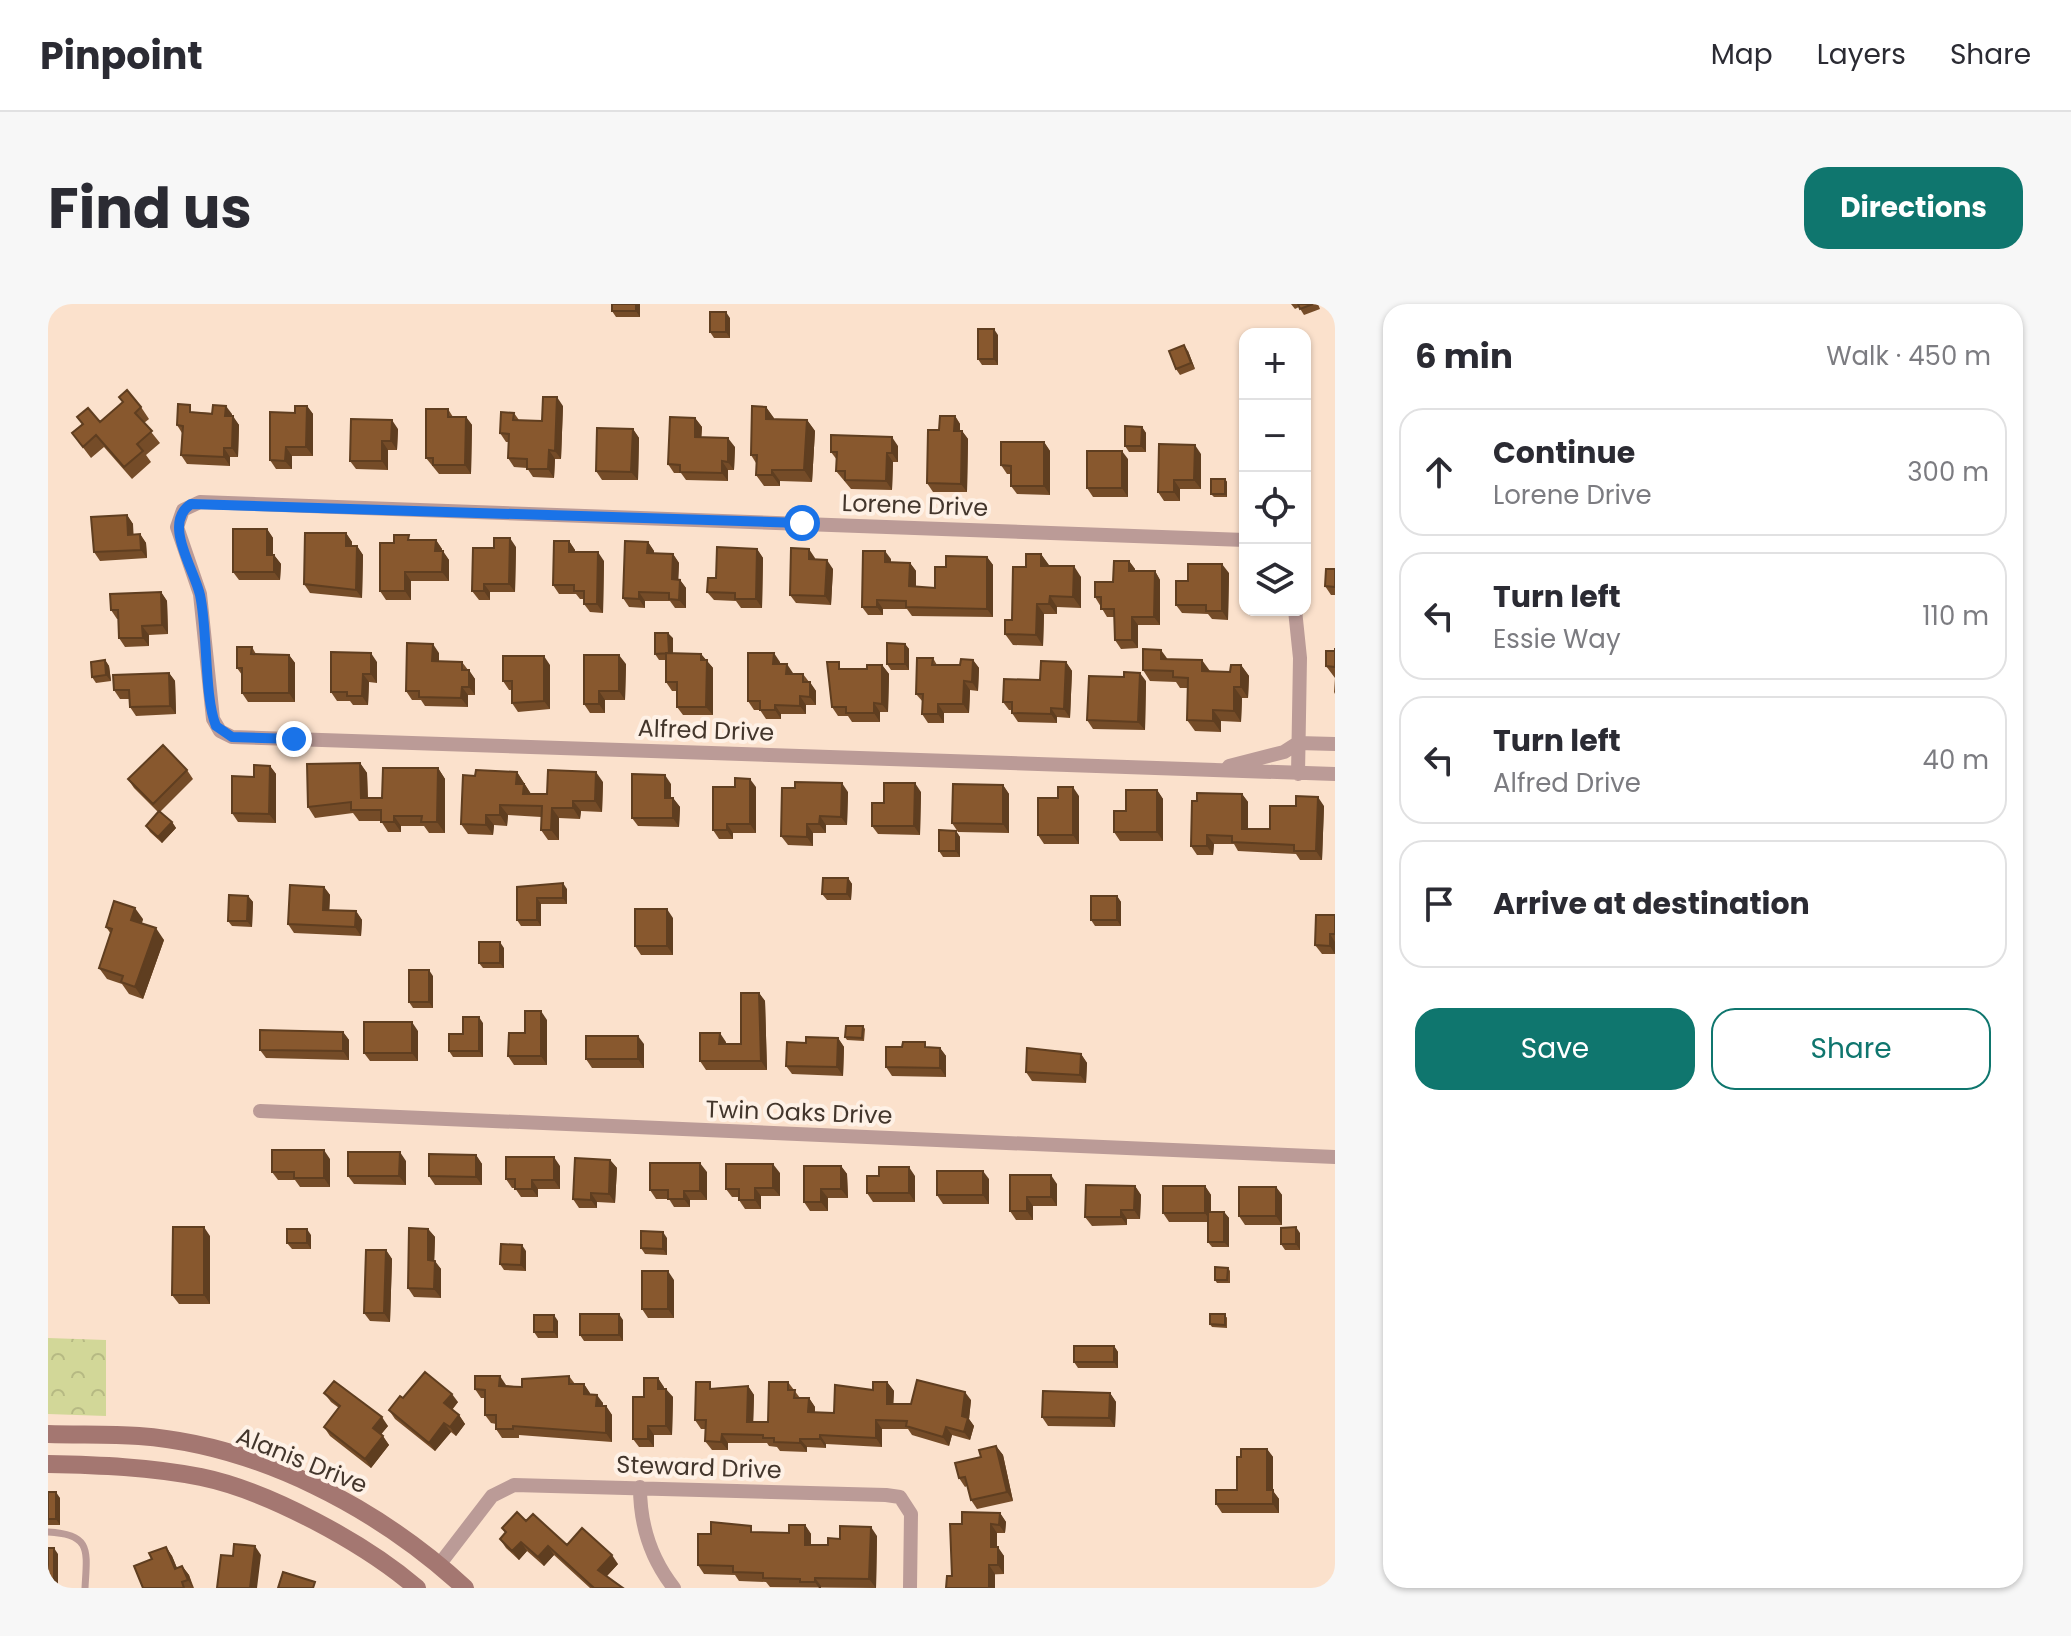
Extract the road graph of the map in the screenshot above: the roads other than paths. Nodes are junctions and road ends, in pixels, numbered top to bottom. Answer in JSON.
{"nodes":[{"id":1,"x":1239,"y":540,"type":"edge"},
{"id":2,"x":1296,"y":616,"type":"edge"},
{"id":3,"x":213,"y":712,"type":"joint"},
{"id":4,"x":1298,"y":743,"type":"junction"},
{"id":5,"x":1335,"y":744,"type":"edge"},
{"id":6,"x":1213,"y":770,"type":"junction"},
{"id":7,"x":1298,"y":774,"type":"junction"},
{"id":8,"x":1335,"y":774,"type":"edge"},
{"id":9,"x":260,"y":1111,"type":"dead end"},
{"id":10,"x":1335,"y":1157,"type":"edge"},
{"id":11,"x":48,"y":1434,"type":"edge"},
{"id":12,"x":48,"y":1464,"type":"edge"},
{"id":13,"x":640,"y":1487,"type":"junction"},
{"id":14,"x":48,"y":1532,"type":"edge"},
{"id":15,"x":439,"y":1565,"type":"junction"},
{"id":16,"x":85,"y":1588,"type":"edge"},
{"id":17,"x":417,"y":1588,"type":"edge"},
{"id":18,"x":465,"y":1588,"type":"edge"},
{"id":19,"x":674,"y":1588,"type":"edge"},
{"id":20,"x":910,"y":1588,"type":"edge"}],
"edges":[{"from":1,"to":3,"type":"street","name":"Lorene Drive"},
{"from":2,"to":4,"type":"street"},
{"from":3,"to":6,"type":"street","name":"Alfred Drive"},
{"from":4,"to":5,"type":"street","name":"Alfred Drive"},
{"from":4,"to":6,"type":"street","name":"Alfred Drive"},
{"from":4,"to":7,"type":"street"},
{"from":6,"to":7,"type":"street","name":"Alfred Drive"},
{"from":7,"to":8,"type":"street","name":"Alfred Drive"},
{"from":9,"to":10,"type":"street","name":"Twin Oaks Drive"},
{"from":11,"to":15,"type":"main road","name":"Alanis Drive"},
{"from":12,"to":17,"type":"main road","name":"Alanis Drive"},
{"from":13,"to":15,"type":"street","name":"Steward Drive"},
{"from":13,"to":19,"type":"street"},
{"from":13,"to":20,"type":"street","name":"Steward Drive"},
{"from":14,"to":16,"type":"lane"},
{"from":15,"to":18,"type":"main road","name":"Alanis Drive"}]}
